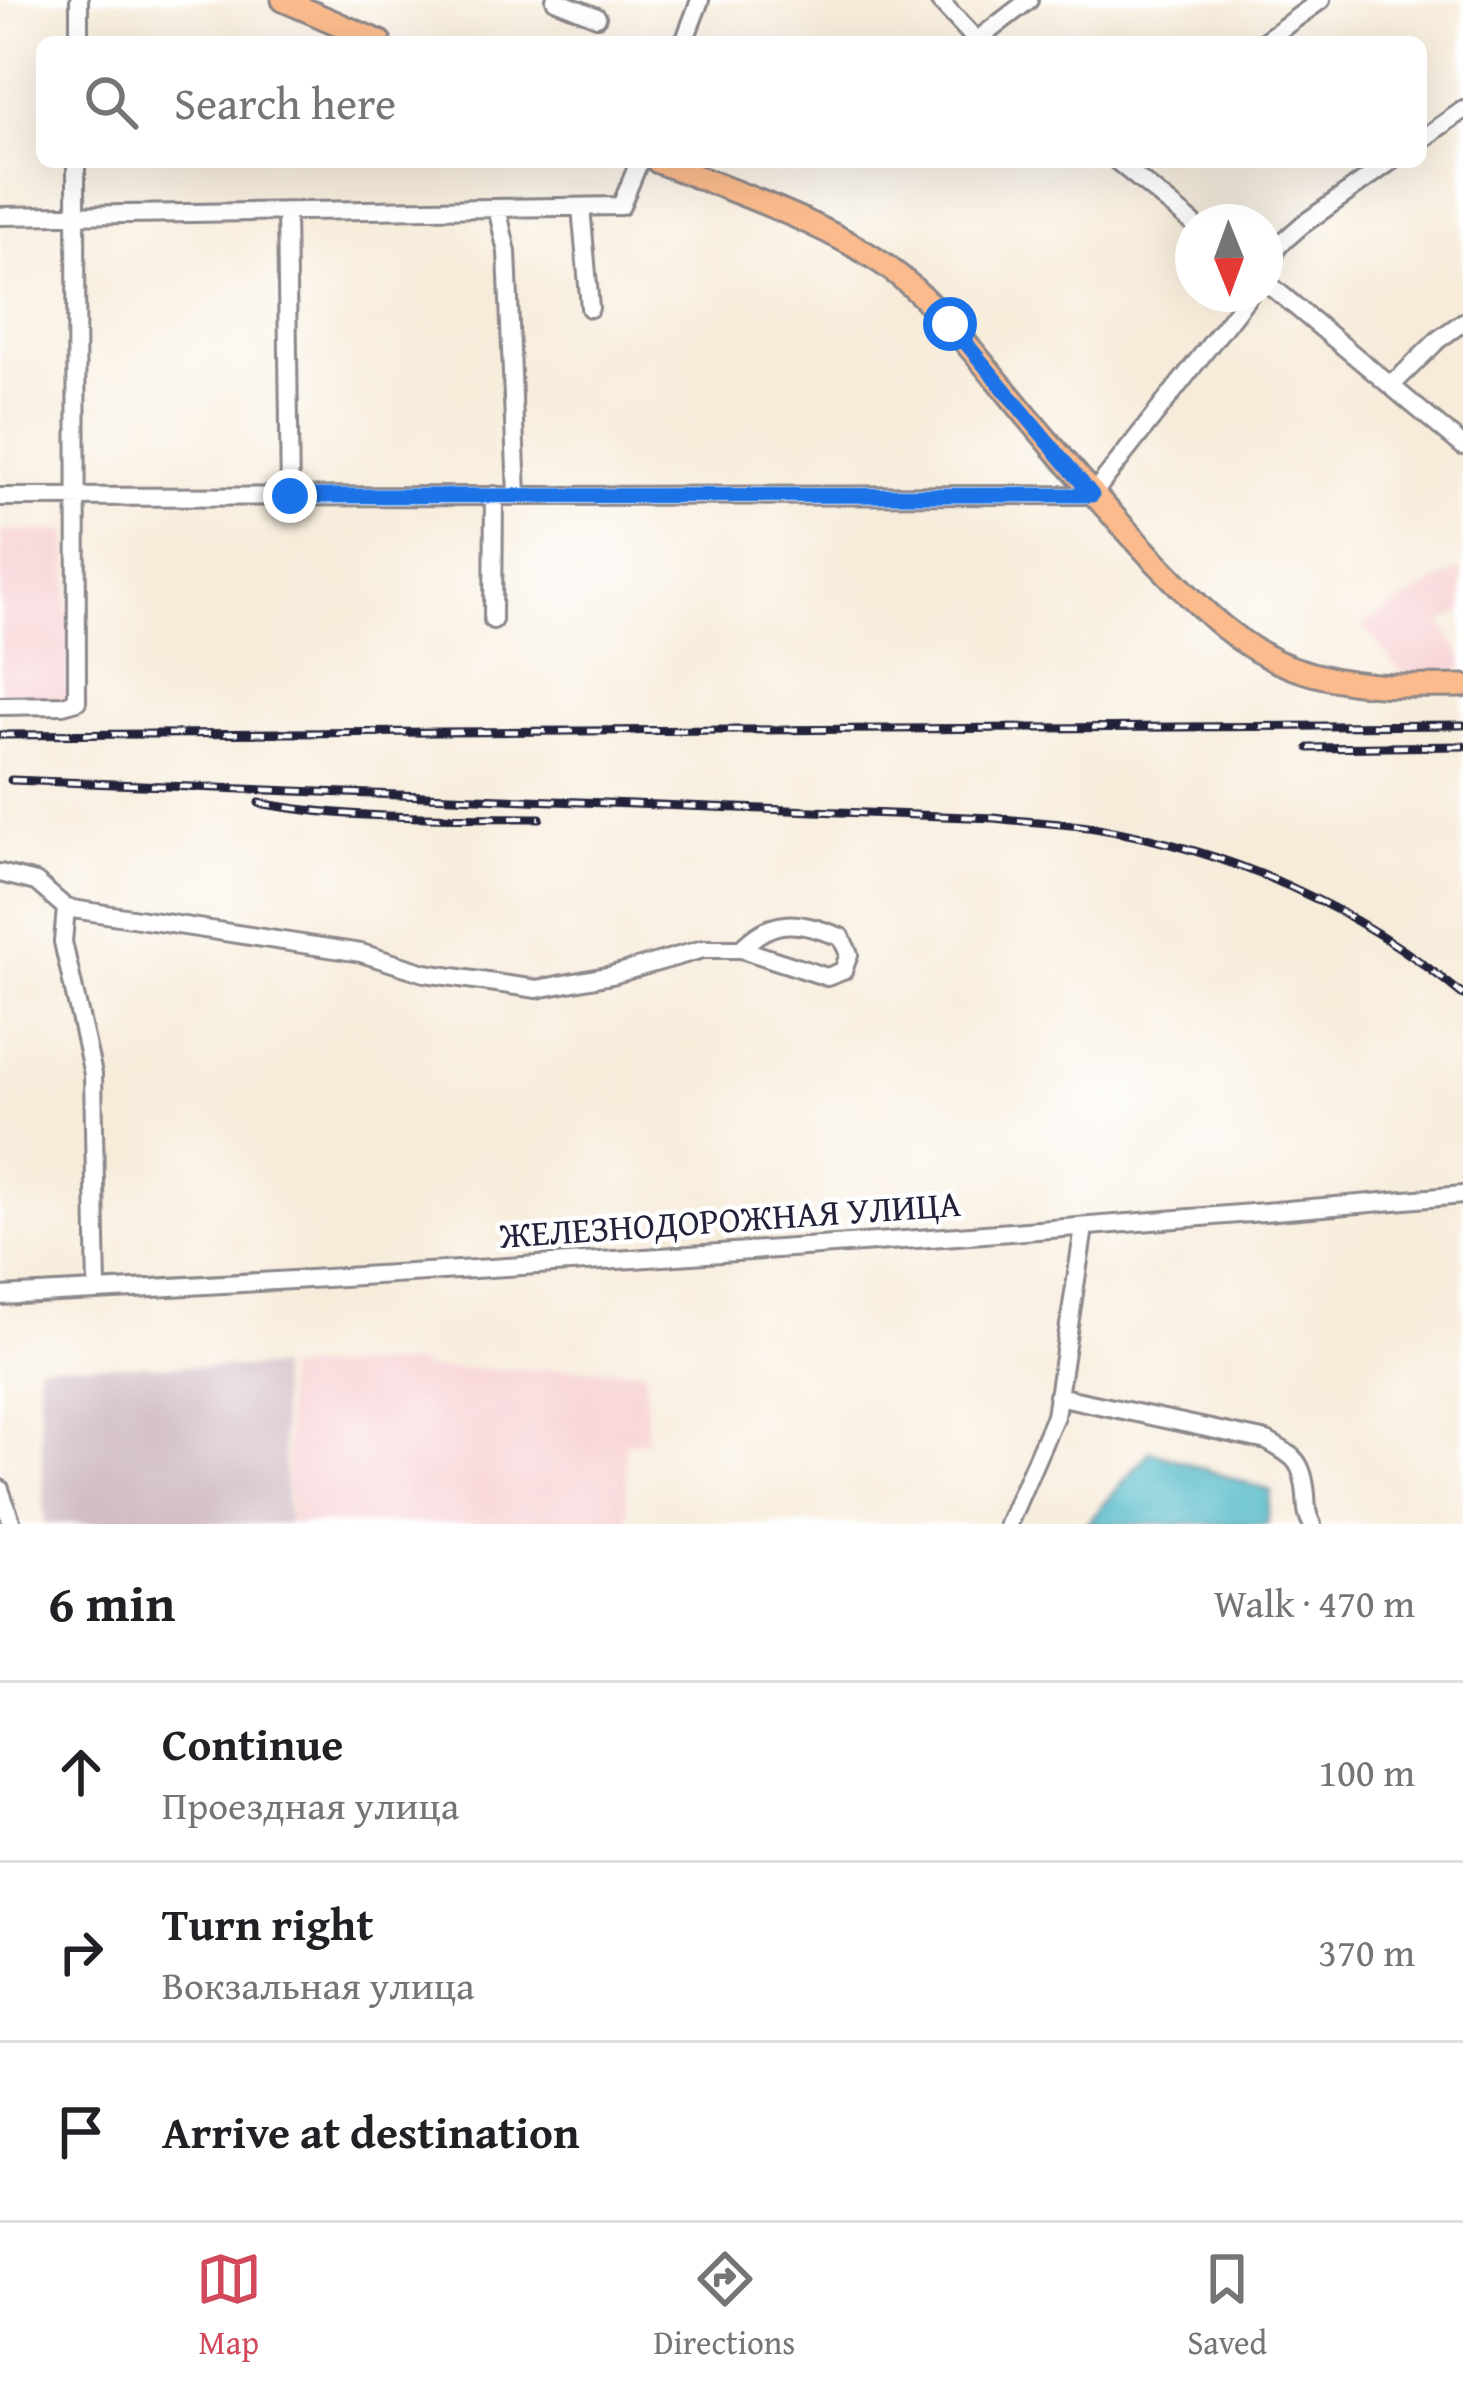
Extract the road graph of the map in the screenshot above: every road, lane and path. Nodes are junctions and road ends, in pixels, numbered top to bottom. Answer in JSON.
{"nodes":[{"id":1,"x":79,"y":0,"type":"edge"},
{"id":2,"x":283,"y":0,"type":"edge"},
{"id":3,"x":700,"y":0,"type":"edge"},
{"id":4,"x":939,"y":0,"type":"edge"},
{"id":5,"x":1029,"y":0,"type":"edge"},
{"id":6,"x":1321,"y":0,"type":"edge"},
{"id":7,"x":549,"y":4,"type":"edge"},
{"id":8,"x":598,"y":17,"type":"dead end"},
{"id":9,"x":79,"y":36,"type":"edge"},
{"id":10,"x":366,"y":36,"type":"edge"},
{"id":11,"x":686,"y":36,"type":"edge"},
{"id":12,"x":972,"y":36,"type":"edge"},
{"id":13,"x":983,"y":36,"type":"edge"},
{"id":14,"x":1271,"y":36,"type":"edge"},
{"id":15,"x":1463,"y":110,"type":"edge"},
{"id":16,"x":1427,"y":136,"type":"edge"},
{"id":17,"x":76,"y":168,"type":"edge"},
{"id":18,"x":637,"y":168,"type":"edge"},
{"id":19,"x":672,"y":168,"type":"edge"},
{"id":20,"x":1125,"y":168,"type":"edge"},
{"id":21,"x":1382,"y":168,"type":"edge"},
{"id":22,"x":581,"y":207,"type":"junction"},
{"id":23,"x":497,"y":208,"type":"junction"},
{"id":24,"x":1175,"y":208,"type":"edge"},
{"id":25,"x":286,"y":212,"type":"junction"},
{"id":26,"x":75,"y":215,"type":"junction"},
{"id":27,"x":0,"y":217,"type":"edge"},
{"id":28,"x":1283,"y":242,"type":"edge"},
{"id":29,"x":1283,"y":293,"type":"edge"},
{"id":30,"x":590,"y":308,"type":"dead end"},
{"id":31,"x":1236,"y":312,"type":"edge"},
{"id":32,"x":1463,"y":322,"type":"edge"},
{"id":33,"x":1391,"y":386,"type":"junction"},
{"id":34,"x":1463,"y":446,"type":"edge"},
{"id":35,"x":494,"y":495,"type":"junction"},
{"id":36,"x":517,"y":495,"type":"junction"},
{"id":37,"x":1092,"y":495,"type":"junction"},
{"id":38,"x":290,"y":496,"type":"junction"},
{"id":39,"x":0,"y":497,"type":"edge"},
{"id":40,"x":77,"y":497,"type":"junction"},
{"id":41,"x":493,"y":620,"type":"dead end"},
{"id":42,"x":1463,"y":686,"type":"edge"},
{"id":43,"x":0,"y":706,"type":"edge"},
{"id":44,"x":0,"y":873,"type":"edge"},
{"id":45,"x":66,"y":908,"type":"junction"},
{"id":46,"x":741,"y":949,"type":"junction"},
{"id":47,"x":1463,"y":1195,"type":"edge"},
{"id":48,"x":1084,"y":1228,"type":"junction"},
{"id":49,"x":97,"y":1291,"type":"junction"},
{"id":50,"x":0,"y":1296,"type":"edge"},
{"id":51,"x":1058,"y":1396,"type":"junction"},
{"id":52,"x":0,"y":1489,"type":"edge"},
{"id":53,"x":12,"y":1524,"type":"edge"},
{"id":54,"x":1008,"y":1524,"type":"edge"},
{"id":55,"x":1312,"y":1524,"type":"edge"}],
"edges":[{"from":1,"to":9,"type":"street"},
{"from":2,"to":10,"type":"main road"},
{"from":3,"to":11,"type":"street"},
{"from":4,"to":12,"type":"street"},
{"from":5,"to":13,"type":"street"},
{"from":6,"to":14,"type":"street"},
{"from":7,"to":8,"type":"street"},
{"from":15,"to":16,"type":"street"},
{"from":17,"to":26,"type":"street"},
{"from":18,"to":22,"type":"street"},
{"from":19,"to":37,"type":"main road"},
{"from":20,"to":24,"type":"street"},
{"from":21,"to":28,"type":"street"},
{"from":22,"to":23,"type":"street"},
{"from":22,"to":30,"type":"street"},
{"from":23,"to":25,"type":"street"},
{"from":23,"to":36,"type":"street"},
{"from":25,"to":26,"type":"street"},
{"from":25,"to":38,"type":"street"},
{"from":26,"to":27,"type":"street"},
{"from":26,"to":40,"type":"street"},
{"from":29,"to":33,"type":"street"},
{"from":31,"to":37,"type":"street"},
{"from":32,"to":33,"type":"street"},
{"from":33,"to":34,"type":"street"},
{"from":35,"to":36,"type":"street"},
{"from":35,"to":38,"type":"street"},
{"from":35,"to":41,"type":"street"},
{"from":36,"to":37,"type":"street"},
{"from":37,"to":42,"type":"main road"},
{"from":38,"to":40,"type":"street"},
{"from":39,"to":40,"type":"street"},
{"from":40,"to":43,"type":"street"},
{"from":44,"to":45,"type":"street"},
{"from":45,"to":46,"type":"street"},
{"from":45,"to":49,"type":"street"},
{"from":46,"to":46,"type":"street"},
{"from":47,"to":48,"type":"street","name":"ЖЕЛЕЗНОДОРОЖНАЯ УЛИЦА"},
{"from":48,"to":49,"type":"street","name":"ЖЕЛЕЗНОДОРОЖНАЯ УЛИЦА"},
{"from":48,"to":51,"type":"street"},
{"from":49,"to":50,"type":"street","name":"ЖЕЛЕЗНОДОРОЖНАЯ УЛИЦА"},
{"from":51,"to":54,"type":"street"},
{"from":51,"to":55,"type":"street"},
{"from":52,"to":53,"type":"street"}]}
